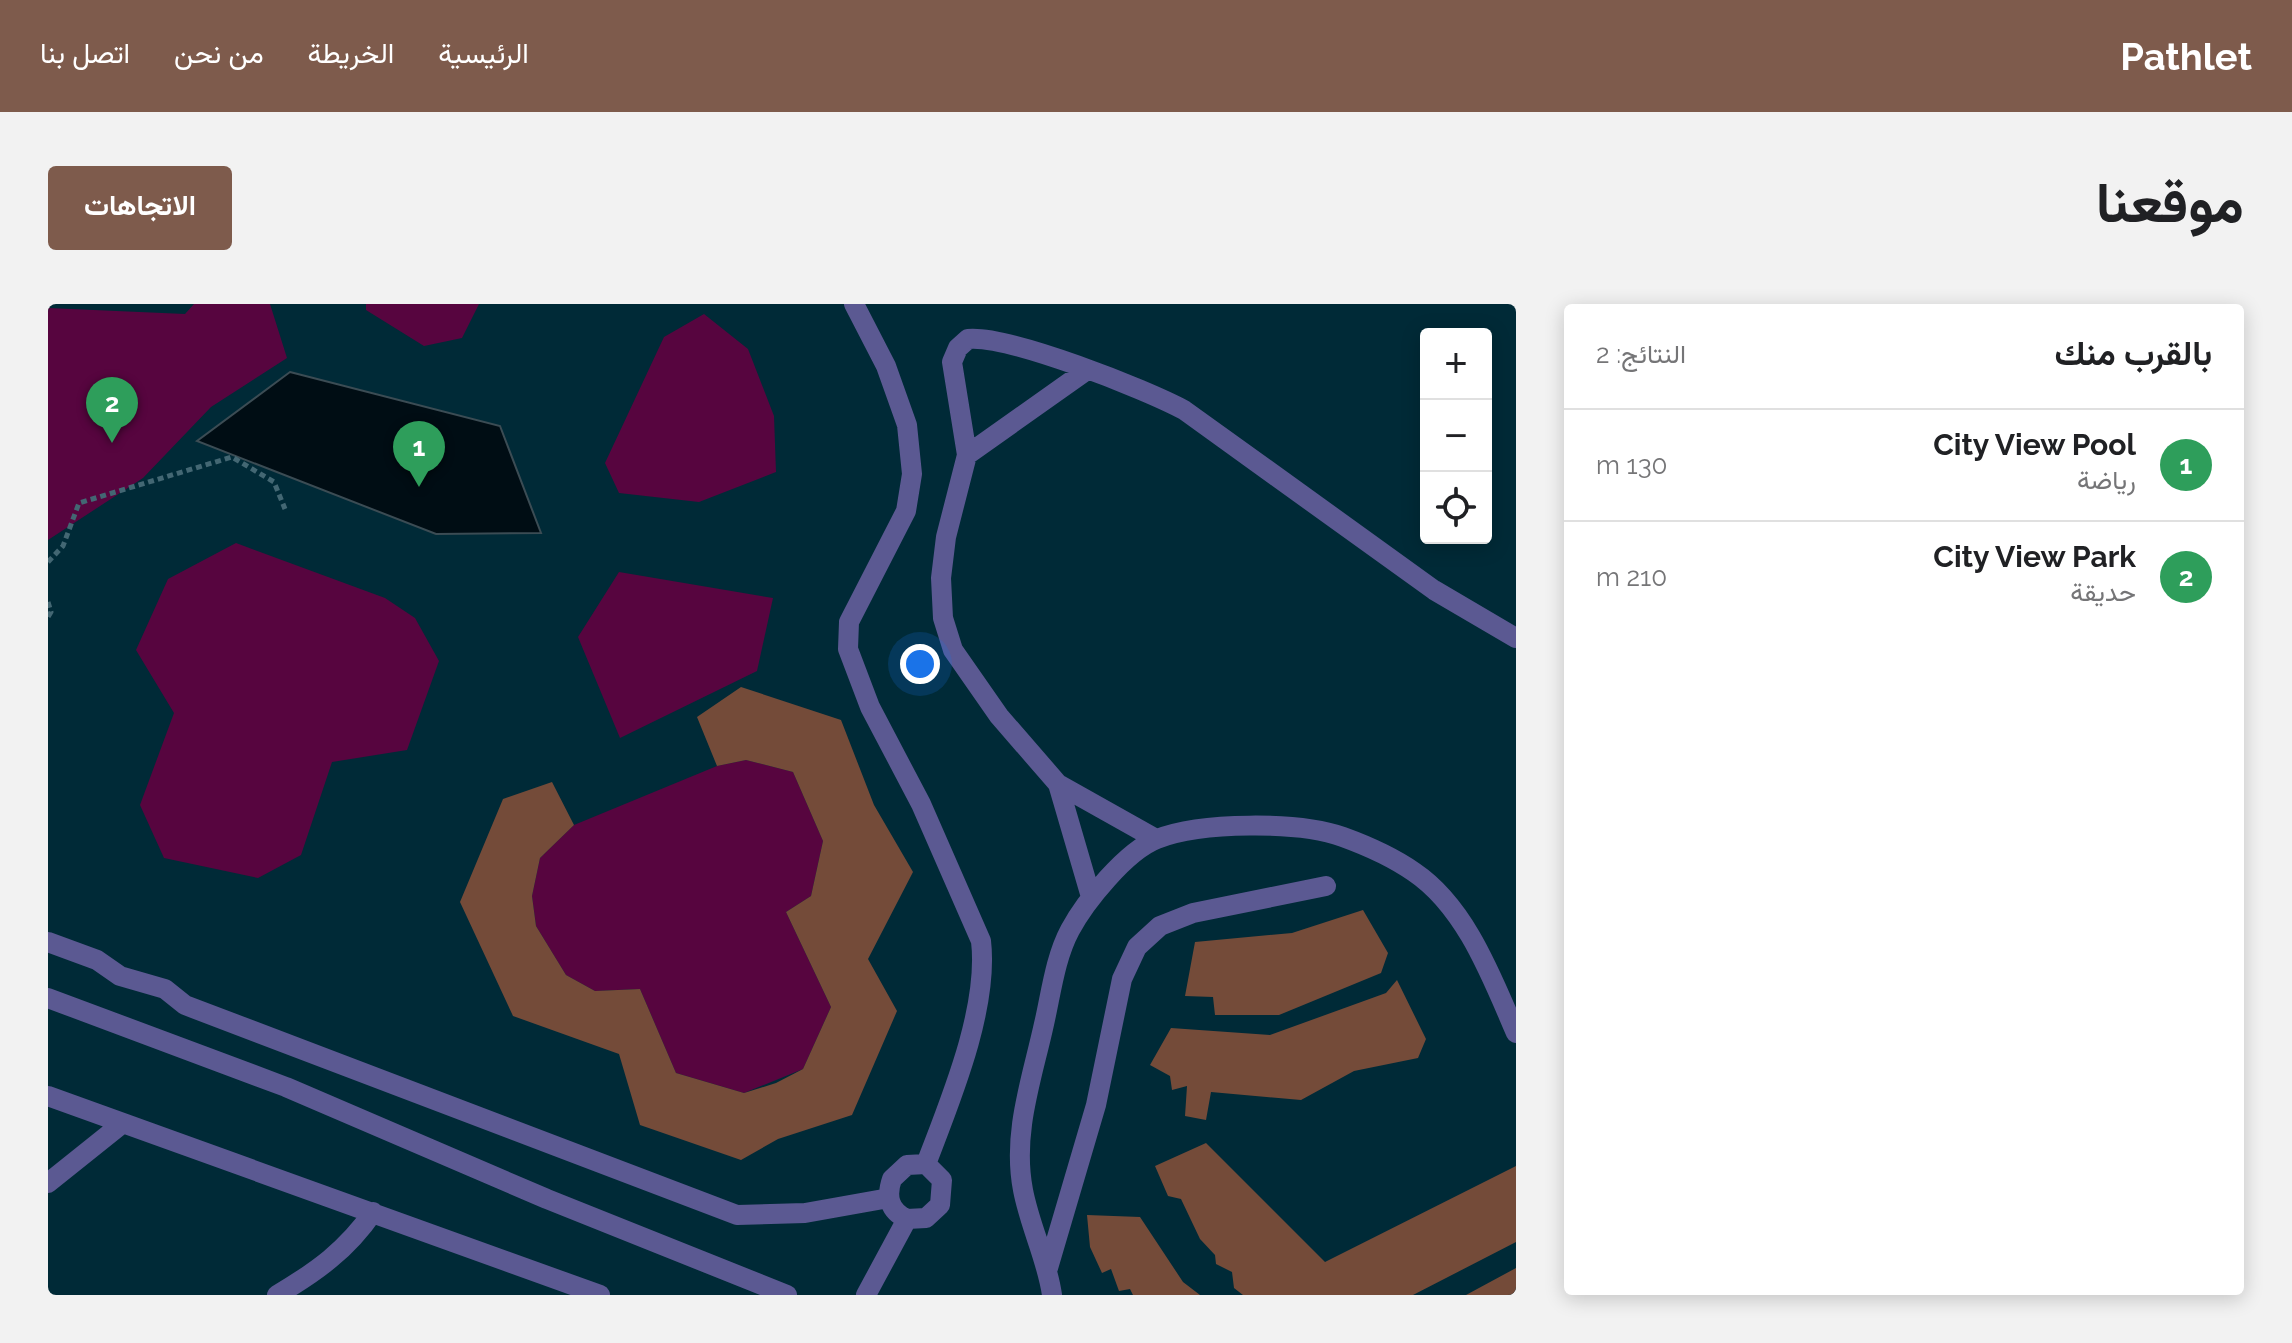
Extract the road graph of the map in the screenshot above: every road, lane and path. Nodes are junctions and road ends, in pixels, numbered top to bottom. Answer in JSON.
{"nodes":[{"id":1,"x":854,"y":304,"type":"edge"},
{"id":2,"x":1087,"y":370,"type":"junction"},
{"id":3,"x":967,"y":455,"type":"junction"},
{"id":4,"x":285,"y":509,"type":"dead end"},
{"id":5,"x":48,"y":562,"type":"edge"},
{"id":6,"x":48,"y":602,"type":"edge"},
{"id":7,"x":48,"y":617,"type":"edge"},
{"id":8,"x":1516,"y":638,"type":"edge"},
{"id":9,"x":1058,"y":784,"type":"junction"},
{"id":10,"x":1156,"y":839,"type":"junction"},
{"id":11,"x":1326,"y":886,"type":"dead end"},
{"id":12,"x":1091,"y":897,"type":"junction"},
{"id":13,"x":48,"y":942,"type":"edge"},
{"id":14,"x":48,"y":998,"type":"edge"},
{"id":15,"x":1516,"y":1033,"type":"edge"},
{"id":16,"x":48,"y":1096,"type":"edge"},
{"id":17,"x":123,"y":1123,"type":"junction"},
{"id":18,"x":926,"y":1164,"type":"junction"},
{"id":19,"x":48,"y":1183,"type":"edge"},
{"id":20,"x":889,"y":1198,"type":"junction"},
{"id":21,"x":373,"y":1212,"type":"junction"},
{"id":22,"x":907,"y":1219,"type":"junction"},
{"id":23,"x":1048,"y":1268,"type":"junction"},
{"id":24,"x":277,"y":1295,"type":"edge"},
{"id":25,"x":600,"y":1295,"type":"edge"},
{"id":26,"x":787,"y":1295,"type":"edge"},
{"id":27,"x":866,"y":1295,"type":"edge"},
{"id":28,"x":1052,"y":1295,"type":"edge"}],
"edges":[{"from":1,"to":18,"type":"street"},
{"from":2,"to":3,"type":"street"},
{"from":2,"to":3,"type":"street"},
{"from":2,"to":8,"type":"street"},
{"from":3,"to":9,"type":"street"},
{"from":4,"to":5,"type":"path"},
{"from":6,"to":7,"type":"path"},
{"from":9,"to":10,"type":"street"},
{"from":9,"to":12,"type":"street"},
{"from":10,"to":12,"type":"street"},
{"from":10,"to":15,"type":"street"},
{"from":11,"to":23,"type":"street"},
{"from":12,"to":23,"type":"street"},
{"from":13,"to":20,"type":"street"},
{"from":14,"to":26,"type":"street"},
{"from":16,"to":17,"type":"street"},
{"from":17,"to":19,"type":"street"},
{"from":17,"to":21,"type":"street"},
{"from":18,"to":20,"type":"street"},
{"from":18,"to":22,"type":"street"},
{"from":20,"to":22,"type":"street"},
{"from":21,"to":24,"type":"street"},
{"from":21,"to":25,"type":"street"},
{"from":22,"to":27,"type":"street"},
{"from":23,"to":28,"type":"street"}]}
